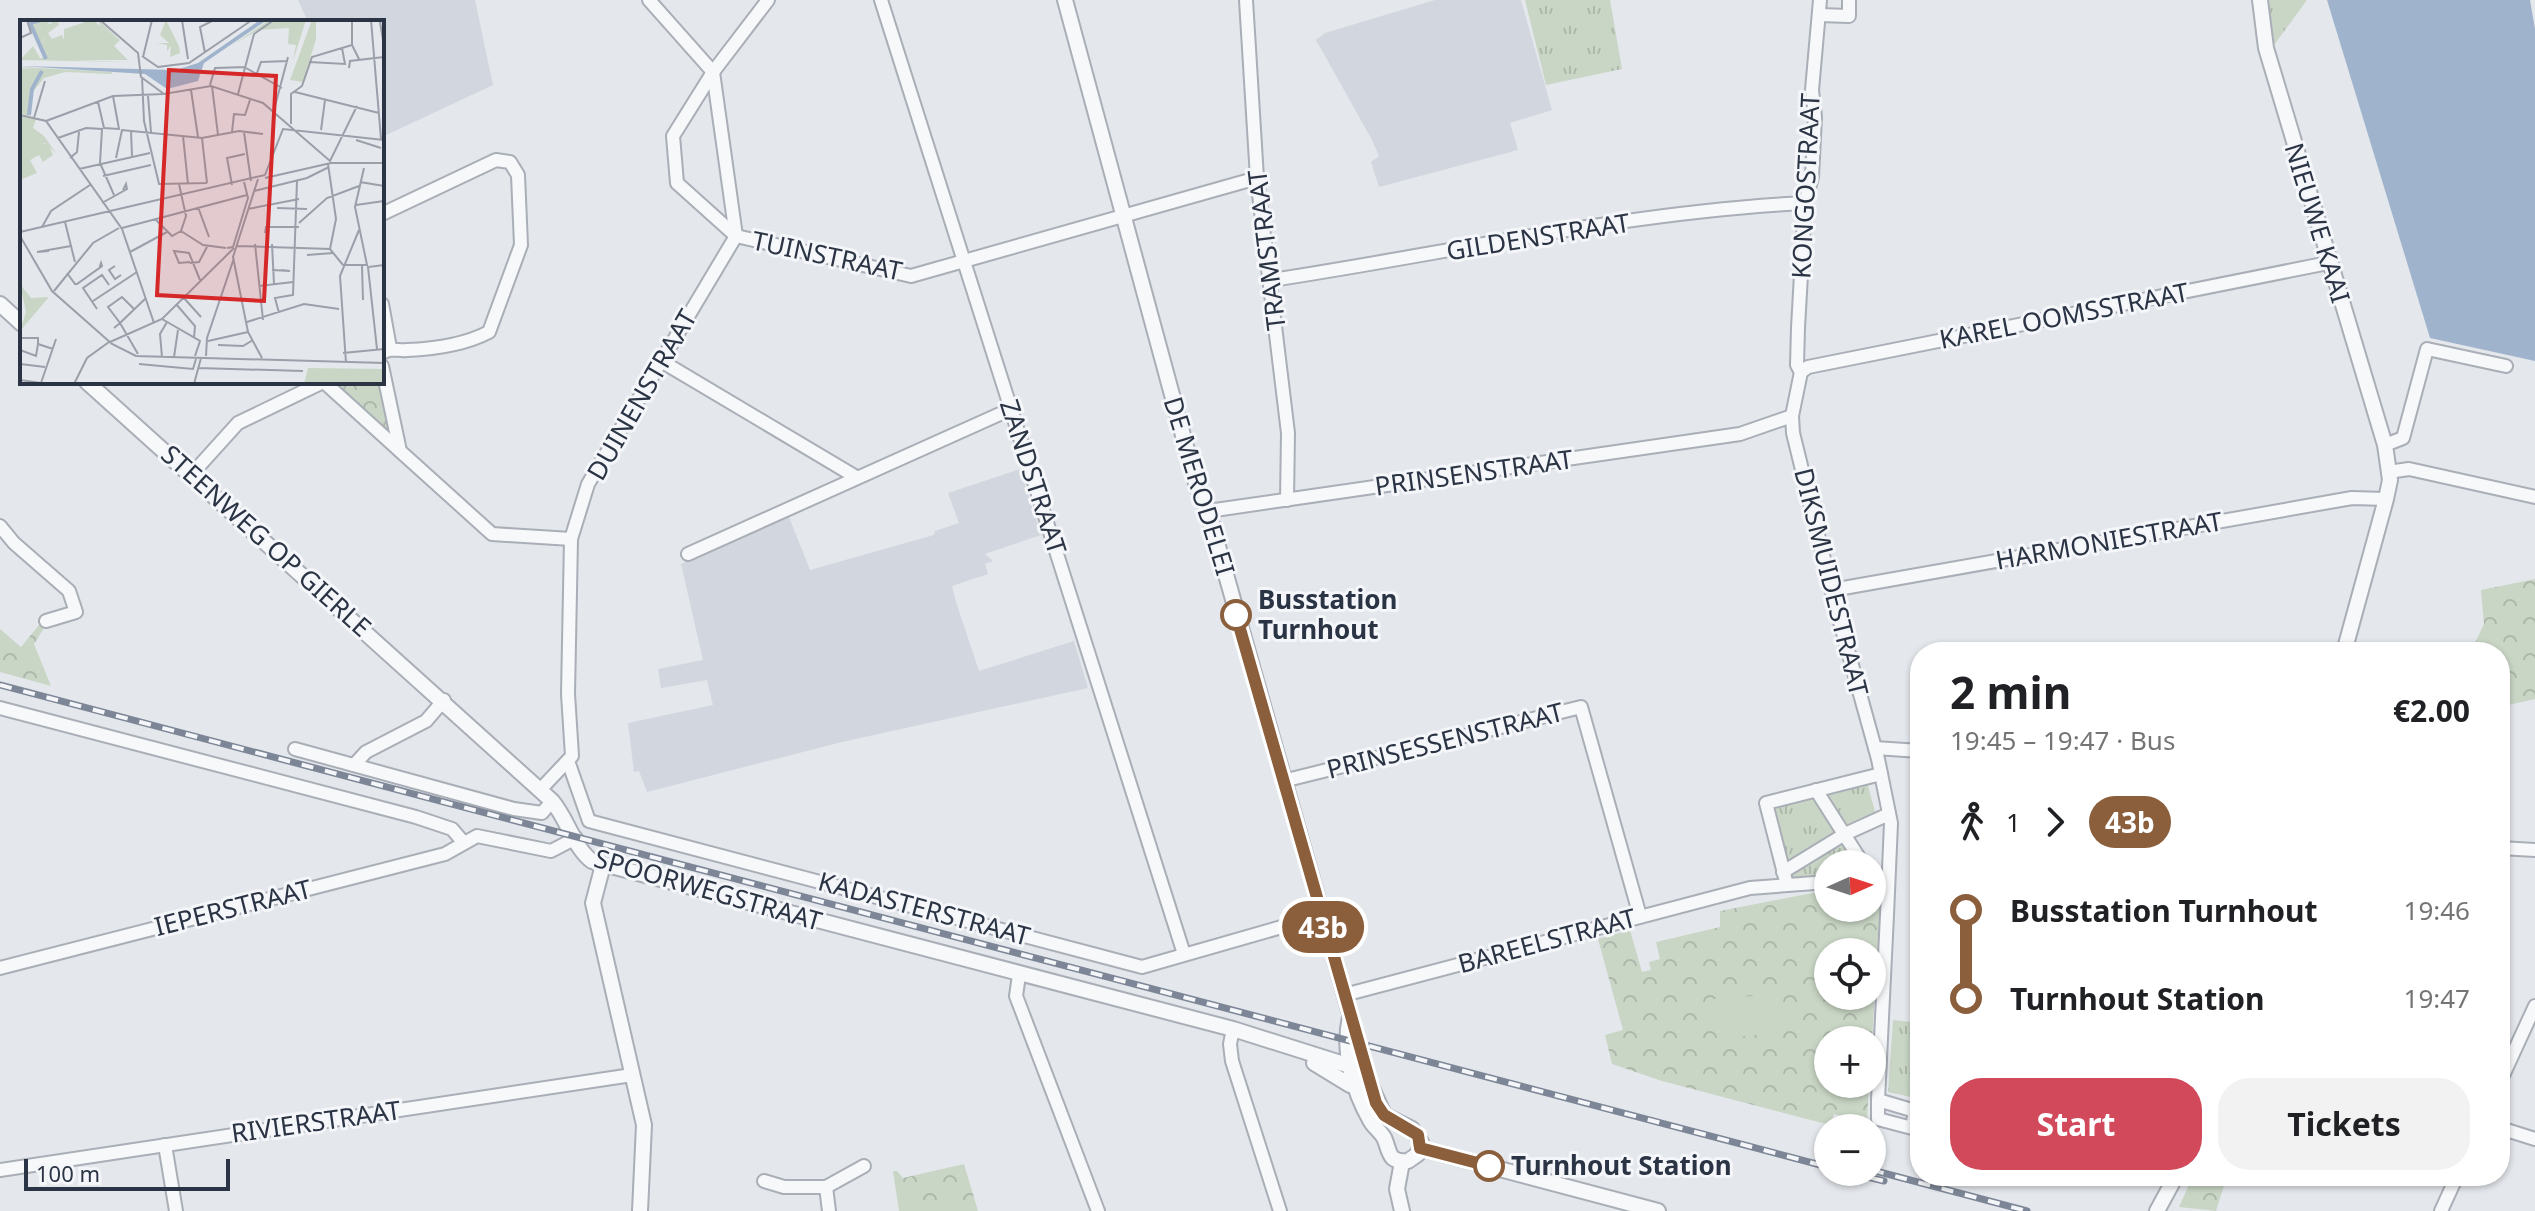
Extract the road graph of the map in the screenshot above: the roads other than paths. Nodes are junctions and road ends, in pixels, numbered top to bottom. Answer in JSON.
{"nodes":[{"id":1,"x":649,"y":0,"type":"edge"},
{"id":2,"x":768,"y":0,"type":"edge"},
{"id":3,"x":881,"y":0,"type":"edge"},
{"id":4,"x":1065,"y":0,"type":"edge"},
{"id":5,"x":1246,"y":0,"type":"edge"},
{"id":6,"x":1820,"y":0,"type":"edge"},
{"id":7,"x":1849,"y":0,"type":"edge"},
{"id":8,"x":2260,"y":0,"type":"edge"},
{"id":9,"x":1819,"y":15,"type":"junction"},
{"id":10,"x":713,"y":72,"type":"junction"},
{"id":11,"x":1257,"y":178,"type":"junction"},
{"id":12,"x":1805,"y":203,"type":"junction"},
{"id":13,"x":384,"y":213,"type":"edge"},
{"id":14,"x":1124,"y":214,"type":"junction"},
{"id":15,"x":736,"y":236,"type":"junction"},
{"id":16,"x":964,"y":260,"type":"junction"},
{"id":17,"x":2328,"y":263,"type":"junction"},
{"id":18,"x":1272,"y":280,"type":"junction"},
{"id":19,"x":0,"y":304,"type":"edge"},
{"id":20,"x":20,"y":322,"type":"edge"},
{"id":21,"x":384,"y":327,"type":"edge"},
{"id":22,"x":386,"y":350,"type":"edge"},
{"id":23,"x":661,"y":361,"type":"junction"},
{"id":24,"x":2506,"y":366,"type":"dead end"},
{"id":25,"x":1801,"y":372,"type":"junction"},
{"id":26,"x":384,"y":375,"type":"edge"},
{"id":27,"x":89,"y":384,"type":"edge"},
{"id":28,"x":319,"y":384,"type":"edge"},
{"id":29,"x":325,"y":384,"type":"edge"},
{"id":30,"x":1011,"y":409,"type":"junction"},
{"id":31,"x":1792,"y":416,"type":"junction"},
{"id":32,"x":2385,"y":445,"type":"junction"},
{"id":33,"x":400,"y":451,"type":"junction"},
{"id":34,"x":2388,"y":472,"type":"junction"},
{"id":35,"x":191,"y":475,"type":"junction"},
{"id":36,"x":856,"y":477,"type":"junction"},
{"id":37,"x":2535,"y":497,"type":"edge"},
{"id":38,"x":2386,"y":499,"type":"junction"},
{"id":39,"x":1287,"y":500,"type":"junction"},
{"id":40,"x":1208,"y":511,"type":"junction"},
{"id":41,"x":0,"y":526,"type":"edge"},
{"id":42,"x":571,"y":539,"type":"junction"},
{"id":43,"x":688,"y":554,"type":"dead end"},
{"id":44,"x":1832,"y":590,"type":"junction"},
{"id":45,"x":46,"y":621,"type":"dead end"},
{"id":46,"x":2347,"y":642,"type":"edge"},
{"id":47,"x":444,"y":700,"type":"junction"},
{"id":48,"x":0,"y":708,"type":"edge"},
{"id":49,"x":1875,"y":748,"type":"junction"},
{"id":50,"x":295,"y":749,"type":"dead end"},
{"id":51,"x":1910,"y":750,"type":"edge"},
{"id":52,"x":568,"y":761,"type":"junction"},
{"id":53,"x":354,"y":765,"type":"junction"},
{"id":54,"x":1881,"y":774,"type":"junction"},
{"id":55,"x":1283,"y":781,"type":"junction"},
{"id":56,"x":540,"y":790,"type":"junction"},
{"id":57,"x":1816,"y":790,"type":"junction"},
{"id":58,"x":552,"y":801,"type":"junction"},
{"id":59,"x":1889,"y":814,"type":"junction"},
{"id":60,"x":1845,"y":834,"type":"junction"},
{"id":61,"x":576,"y":838,"type":"junction"},
{"id":62,"x":464,"y":843,"type":"junction"},
{"id":63,"x":2510,"y":849,"type":"edge"},
{"id":64,"x":1855,"y":850,"type":"edge"},
{"id":65,"x":2535,"y":850,"type":"edge"},
{"id":66,"x":603,"y":865,"type":"junction"},
{"id":67,"x":1783,"y":872,"type":"junction"},
{"id":68,"x":1888,"y":877,"type":"joint"},
{"id":69,"x":1814,"y":883,"type":"edge"},
{"id":70,"x":1787,"y":885,"type":"junction"},
{"id":71,"x":1320,"y":916,"type":"junction"},
{"id":72,"x":1640,"y":916,"type":"junction"},
{"id":73,"x":1184,"y":954,"type":"junction"},
{"id":74,"x":0,"y":968,"type":"edge"},
{"id":75,"x":1019,"y":975,"type":"junction"},
{"id":76,"x":1344,"y":995,"type":"junction"},
{"id":77,"x":2535,"y":1006,"type":"edge"},
{"id":78,"x":1350,"y":1017,"type":"junction"},
{"id":79,"x":1233,"y":1029,"type":"junction"},
{"id":80,"x":1295,"y":1049,"type":"junction"},
{"id":81,"x":2510,"y":1060,"type":"edge"},
{"id":82,"x":1350,"y":1067,"type":"junction"},
{"id":83,"x":1366,"y":1071,"type":"junction"},
{"id":84,"x":632,"y":1075,"type":"junction"},
{"id":85,"x":1356,"y":1085,"type":"junction"},
{"id":86,"x":1878,"y":1100,"type":"dead end"},
{"id":87,"x":1406,"y":1126,"type":"junction"},
{"id":88,"x":2510,"y":1131,"type":"edge"},
{"id":89,"x":1385,"y":1139,"type":"junction"},
{"id":90,"x":2535,"y":1139,"type":"edge"},
{"id":91,"x":165,"y":1145,"type":"junction"},
{"id":92,"x":1420,"y":1148,"type":"junction"},
{"id":93,"x":1402,"y":1162,"type":"junction"},
{"id":94,"x":864,"y":1166,"type":"dead end"},
{"id":95,"x":0,"y":1170,"type":"edge"},
{"id":96,"x":764,"y":1181,"type":"dead end"},
{"id":97,"x":2171,"y":1186,"type":"edge"},
{"id":98,"x":2452,"y":1186,"type":"edge"},
{"id":99,"x":826,"y":1187,"type":"junction"},
{"id":100,"x":176,"y":1211,"type":"edge"},
{"id":101,"x":640,"y":1211,"type":"edge"},
{"id":102,"x":829,"y":1211,"type":"edge"},
{"id":103,"x":1098,"y":1211,"type":"edge"},
{"id":104,"x":1280,"y":1211,"type":"edge"},
{"id":105,"x":1402,"y":1211,"type":"edge"},
{"id":106,"x":1658,"y":1211,"type":"edge"},
{"id":107,"x":2157,"y":1211,"type":"edge"},
{"id":108,"x":2441,"y":1211,"type":"edge"}],
"edges":[{"from":1,"to":10,"type":"street"},
{"from":2,"to":10,"type":"street"},
{"from":3,"to":16,"type":"street","name":"ZANDSTRAAT"},
{"from":4,"to":14,"type":"street","name":"DE MERODELEI"},
{"from":5,"to":11,"type":"street","name":"TRAMSTRAAT"},
{"from":6,"to":9,"type":"street","name":"KONGOSTRAAT"},
{"from":7,"to":9,"type":"street"},
{"from":8,"to":17,"type":"street","name":"NIEUWE KAAI"},
{"from":9,"to":12,"type":"street","name":"KONGOSTRAAT"},
{"from":10,"to":15,"type":"street"},
{"from":10,"to":15,"type":"street"},
{"from":11,"to":14,"type":"street","name":"TUINSTRAAT"},
{"from":11,"to":18,"type":"street","name":"TRAMSTRAAT"},
{"from":12,"to":18,"type":"street","name":"GILDENSTRAAT"},
{"from":12,"to":25,"type":"street","name":"KONGOSTRAAT"},
{"from":13,"to":22,"type":"street"},
{"from":14,"to":16,"type":"street","name":"TUINSTRAAT"},
{"from":14,"to":40,"type":"street","name":"DE MERODELEI"},
{"from":15,"to":16,"type":"street","name":"TUINSTRAAT"},
{"from":15,"to":23,"type":"street","name":"DUINENSTRAAT"},
{"from":16,"to":30,"type":"street","name":"ZANDSTRAAT"},
{"from":17,"to":25,"type":"street","name":"KAREL OOMSSTRAAT"},
{"from":17,"to":32,"type":"street","name":"NIEUWE KAAI"},
{"from":18,"to":39,"type":"street","name":"TRAMSTRAAT"},
{"from":19,"to":20,"type":"street"},
{"from":21,"to":22,"type":"street"},
{"from":23,"to":36,"type":"street"},
{"from":23,"to":42,"type":"street","name":"DUINENSTRAAT"},
{"from":24,"to":32,"type":"street"},
{"from":25,"to":31,"type":"street","name":"KONGOSTRAAT"},
{"from":26,"to":33,"type":"street"},
{"from":27,"to":35,"type":"street","name":"STEENWEG OP GIERLE"},
{"from":28,"to":35,"type":"street"},
{"from":29,"to":33,"type":"street"},
{"from":30,"to":36,"type":"street"},
{"from":30,"to":73,"type":"street","name":"ZANDSTRAAT"},
{"from":31,"to":39,"type":"street","name":"PRINSENSTRAAT"},
{"from":31,"to":44,"type":"street","name":"DIKSMUIDESTRAAT"},
{"from":32,"to":34,"type":"street","name":"NIEUWE KAAI"},
{"from":33,"to":42,"type":"street"},
{"from":34,"to":37,"type":"street"},
{"from":34,"to":38,"type":"street","name":"NIEUWE KAAI"},
{"from":35,"to":47,"type":"street","name":"STEENWEG OP GIERLE"},
{"from":36,"to":43,"type":"street"},
{"from":38,"to":44,"type":"street","name":"HARMONIESTRAAT"},
{"from":38,"to":46,"type":"street","name":"NIEUWE KAAI"},
{"from":39,"to":40,"type":"street","name":"PRINSENSTRAAT"},
{"from":40,"to":55,"type":"street","name":"DE MERODELEI"},
{"from":41,"to":45,"type":"street"},
{"from":42,"to":52,"type":"street","name":"DUINENSTRAAT"},
{"from":44,"to":49,"type":"street","name":"DIKSMUIDESTRAAT"},
{"from":47,"to":53,"type":"street"},
{"from":47,"to":56,"type":"street","name":"STEENWEG OP GIERLE"},
{"from":48,"to":62,"type":"street"},
{"from":49,"to":51,"type":"street"},
{"from":49,"to":54,"type":"street","name":"DIKSMUIDESTRAAT"},
{"from":50,"to":53,"type":"street"},
{"from":52,"to":56,"type":"street"},
{"from":52,"to":73,"type":"street","name":"KADASTERSTRAAT"},
{"from":53,"to":58,"type":"street"},
{"from":54,"to":57,"type":"street"},
{"from":54,"to":59,"type":"street","name":"DIKSMUIDESTRAAT"},
{"from":55,"to":71,"type":"street","name":"DE MERODELEI"},
{"from":55,"to":72,"type":"street","name":"PRINSESSENSTRAAT"},
{"from":56,"to":58,"type":"street","name":"STEENWEG OP GIERLE"},
{"from":57,"to":60,"type":"street"},
{"from":57,"to":67,"type":"street"},
{"from":58,"to":61,"type":"street","name":"STEENWEG OP GIERLE"},
{"from":59,"to":60,"type":"street"},
{"from":59,"to":68,"type":"street","name":"DIKSMUIDESTRAAT"},
{"from":60,"to":64,"type":"street"},
{"from":60,"to":67,"type":"street"},
{"from":61,"to":62,"type":"street","name":"SPOORWEGSTRAAT"},
{"from":61,"to":66,"type":"street","name":"SPOORWEGSTRAAT"},
{"from":62,"to":74,"type":"street","name":"IEPERSTRAAT"},
{"from":63,"to":65,"type":"street"},
{"from":66,"to":75,"type":"street","name":"SPOORWEGSTRAAT"},
{"from":66,"to":84,"type":"street"},
{"from":67,"to":70,"type":"street"},
{"from":68,"to":86,"type":"street","name":"DIKSMUIDESTRAAT"},
{"from":69,"to":70,"type":"street","name":"BAREELSTRAAT"},
{"from":70,"to":72,"type":"street","name":"BAREELSTRAAT"},
{"from":71,"to":73,"type":"street","name":"KADASTERSTRAAT"},
{"from":71,"to":76,"type":"street","name":"DE MERODELEI"},
{"from":72,"to":76,"type":"street","name":"BAREELSTRAAT"},
{"from":75,"to":79,"type":"street","name":"SPOORWEGSTRAAT"},
{"from":75,"to":103,"type":"street"},
{"from":76,"to":78,"type":"street","name":"DE MERODELEI"},
{"from":77,"to":81,"type":"street"},
{"from":78,"to":82,"type":"street","name":"DE MERODELEI"},
{"from":78,"to":83,"type":"street","name":"DE MERODELEI"},
{"from":79,"to":80,"type":"street","name":"SPOORWEGSTRAAT"},
{"from":79,"to":104,"type":"street"},
{"from":80,"to":82,"type":"street","name":"SPOORWEGSTRAAT"},
{"from":80,"to":85,"type":"street","name":"SPOORWEGSTRAAT"},
{"from":82,"to":83,"type":"street","name":"SPOORWEGSTRAAT"},
{"from":82,"to":85,"type":"street","name":"DE MERODELEI"},
{"from":83,"to":87,"type":"street","name":"DE MERODELEI"},
{"from":84,"to":91,"type":"street","name":"RIVIERSTRAAT"},
{"from":84,"to":101,"type":"street"},
{"from":85,"to":89,"type":"street","name":"DE MERODELEI"},
{"from":87,"to":89,"type":"street"},
{"from":87,"to":92,"type":"street","name":"DE MERODELEI"},
{"from":88,"to":90,"type":"street"},
{"from":89,"to":93,"type":"street","name":"DE MERODELEI"},
{"from":91,"to":95,"type":"street","name":"RIVIERSTRAAT"},
{"from":91,"to":100,"type":"street"},
{"from":92,"to":93,"type":"street"},
{"from":92,"to":106,"type":"street"},
{"from":93,"to":105,"type":"street"},
{"from":94,"to":99,"type":"street"},
{"from":96,"to":99,"type":"street"},
{"from":97,"to":107,"type":"street"},
{"from":98,"to":108,"type":"street"},
{"from":99,"to":102,"type":"street"}]}
